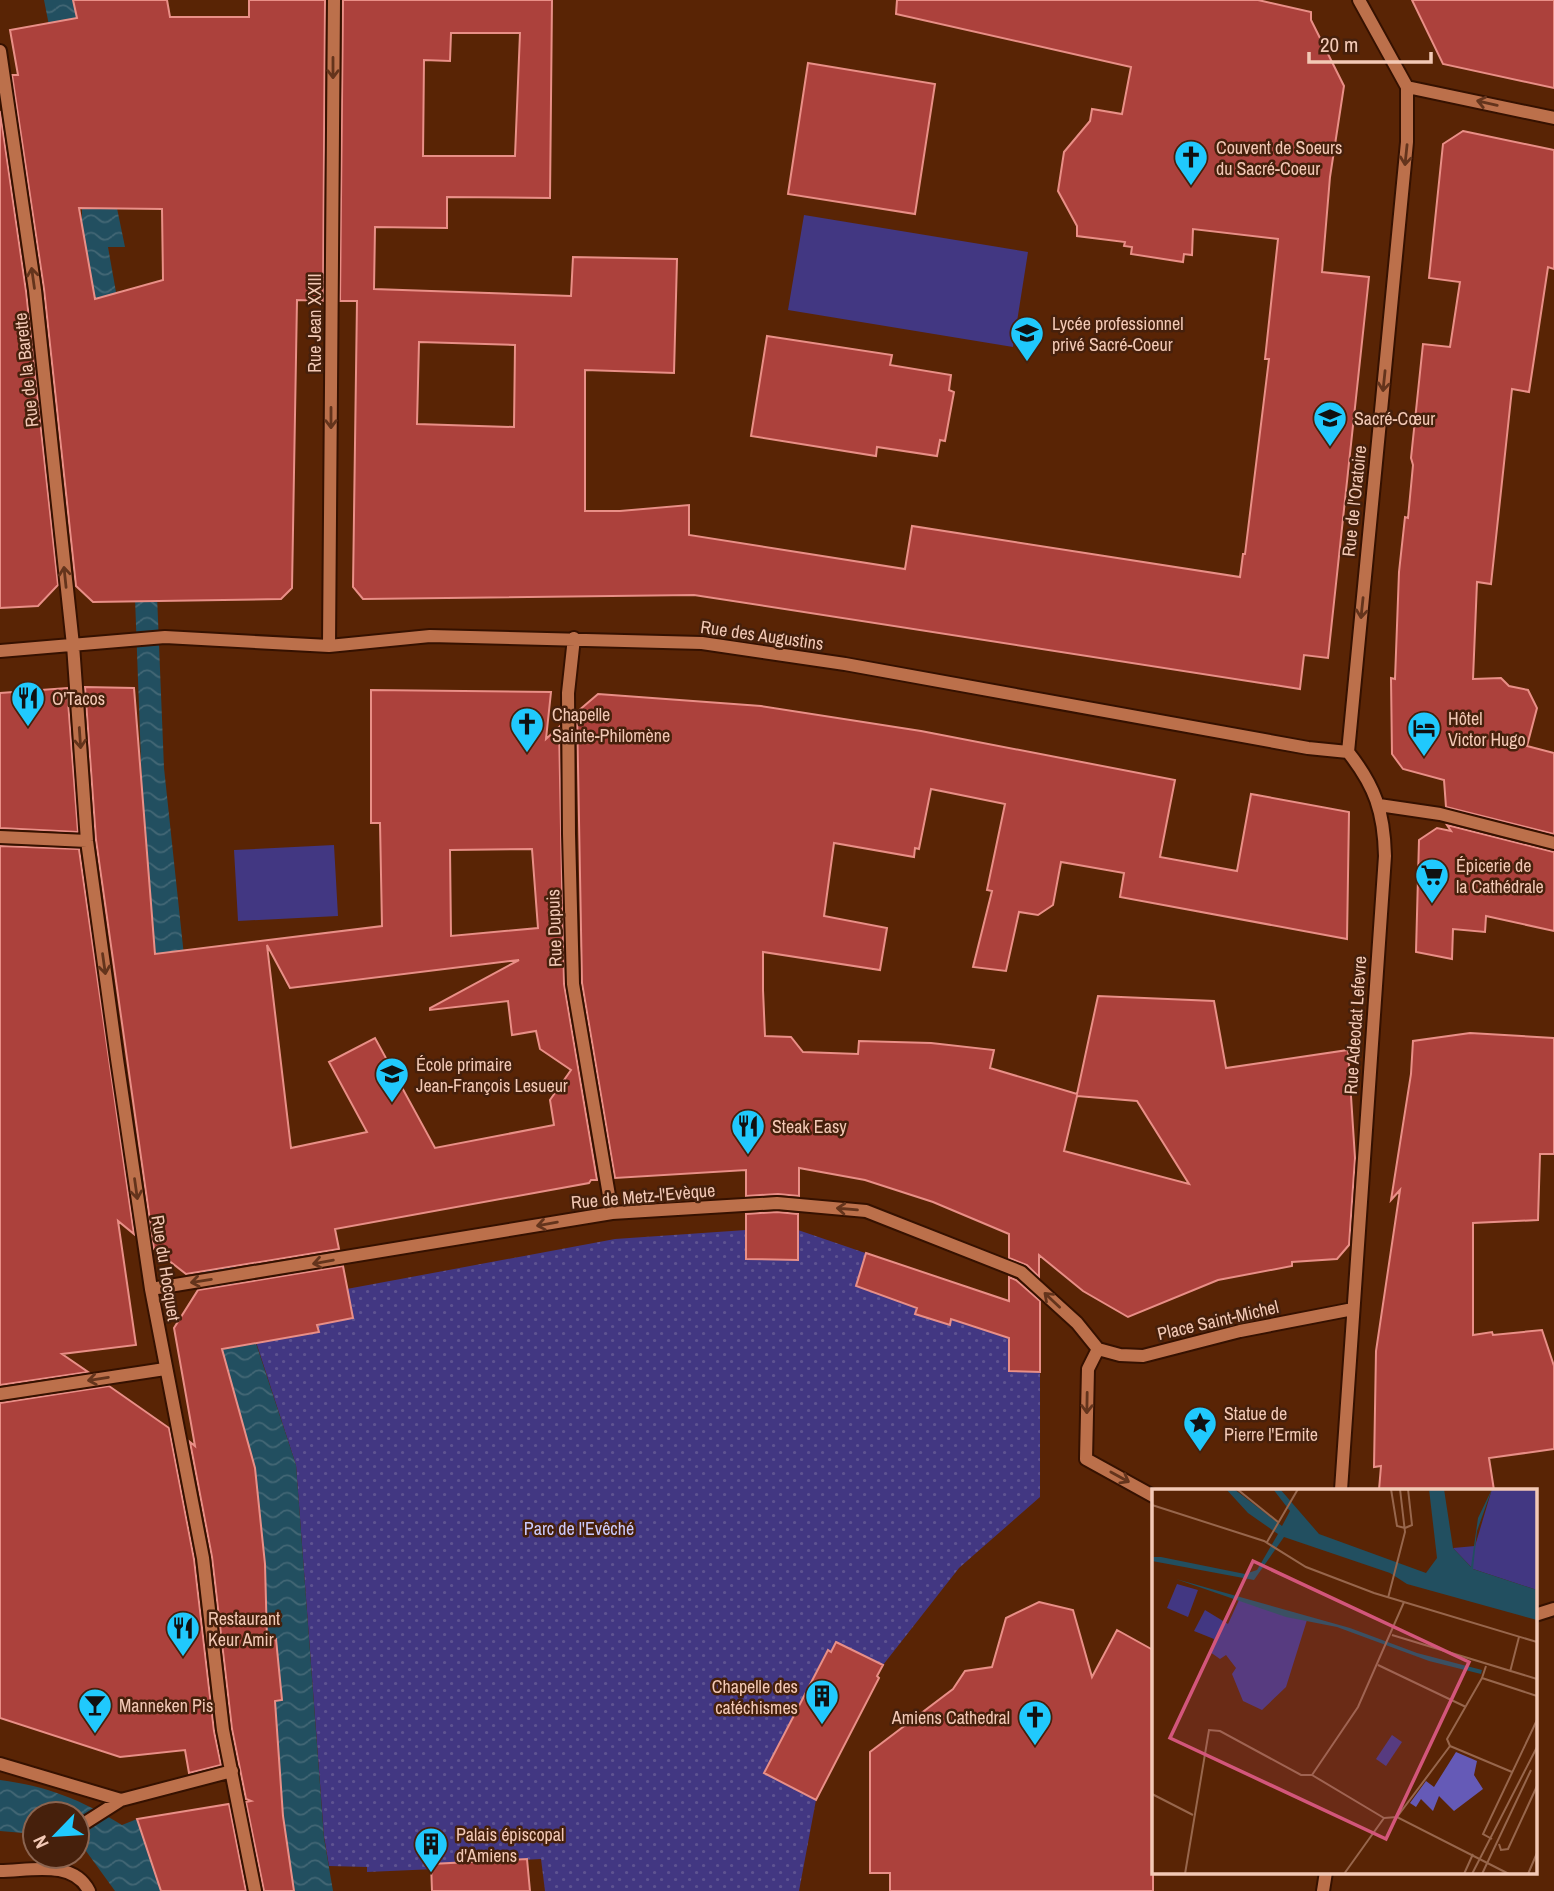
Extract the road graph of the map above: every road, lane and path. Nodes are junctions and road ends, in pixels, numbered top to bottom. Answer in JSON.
{"nodes":[{"id":1,"x":334,"y":0,"type":"edge"},
{"id":2,"x":1359,"y":0,"type":"edge"},
{"id":3,"x":0,"y":51,"type":"edge"},
{"id":4,"x":1407,"y":87,"type":"junction"},
{"id":5,"x":1554,"y":118,"type":"edge"},
{"id":6,"x":574,"y":638,"type":"junction"},
{"id":7,"x":73,"y":645,"type":"junction"},
{"id":8,"x":329,"y":646,"type":"junction"},
{"id":9,"x":0,"y":651,"type":"edge"},
{"id":10,"x":1348,"y":752,"type":"junction"},
{"id":11,"x":1379,"y":805,"type":"junction"},
{"id":12,"x":0,"y":837,"type":"edge"},
{"id":13,"x":88,"y":841,"type":"junction"},
{"id":14,"x":1554,"y":843,"type":"edge"},
{"id":15,"x":612,"y":1213,"type":"junction"},
{"id":16,"x":151,"y":1289,"type":"junction"},
{"id":17,"x":1353,"y":1309,"type":"junction"},
{"id":18,"x":1098,"y":1349,"type":"junction"},
{"id":19,"x":165,"y":1369,"type":"junction"},
{"id":20,"x":0,"y":1394,"type":"edge"},
{"id":21,"x":1341,"y":1489,"type":"edge"},
{"id":22,"x":1152,"y":1495,"type":"edge"},
{"id":23,"x":1554,"y":1609,"type":"edge"},
{"id":24,"x":1536,"y":1615,"type":"edge"},
{"id":25,"x":0,"y":1764,"type":"edge"},
{"id":26,"x":232,"y":1771,"type":"junction"},
{"id":27,"x":121,"y":1800,"type":"junction"},
{"id":28,"x":91,"y":1819,"type":"edge"},
{"id":29,"x":21,"y":1868,"type":"edge"},
{"id":30,"x":67,"y":1870,"type":"edge"},
{"id":31,"x":0,"y":1871,"type":"edge"},
{"id":32,"x":89,"y":1891,"type":"edge"},
{"id":33,"x":255,"y":1891,"type":"edge"}],
"edges":[{"from":1,"to":8,"type":"street","name":"Rue Jean XXIII","one_way":true},
{"from":2,"to":4,"type":"street"},
{"from":7,"to":3,"type":"street","name":"Rue de la Barette","one_way":true},
{"from":5,"to":4,"type":"street","one_way":true},
{"from":4,"to":10,"type":"street","name":"Rue de l'Oratoire","one_way":true},
{"from":6,"to":8,"type":"street","name":"Rue des Augustins"},
{"from":6,"to":10,"type":"street","name":"Rue des Augustins"},
{"from":6,"to":15,"type":"street","name":"Rue Dupuis"},
{"from":7,"to":8,"type":"street","name":"Rue des Augustins"},
{"from":7,"to":9,"type":"street"},
{"from":7,"to":13,"type":"street","name":"Rue du Hocquet","one_way":true},
{"from":10,"to":11,"type":"street","name":"Rue Adeodat Lefevre"},
{"from":11,"to":14,"type":"street"},
{"from":11,"to":17,"type":"street","name":"Rue Adeodat Lefevre"},
{"from":12,"to":13,"type":"street"},
{"from":13,"to":16,"type":"street","name":"Rue du Hocquet","one_way":true},
{"from":15,"to":16,"type":"street","name":"Rue de Metz-l'Evèque","one_way":true},
{"from":18,"to":15,"type":"street","name":"Rue de Metz-l'Evèque","one_way":true},
{"from":16,"to":19,"type":"street","name":"Rue du Hocquet"},
{"from":17,"to":18,"type":"street","name":"Place Saint-Michel"},
{"from":17,"to":21,"type":"street"},
{"from":18,"to":22,"type":"street","one_way":true},
{"from":19,"to":20,"type":"street","one_way":true},
{"from":19,"to":26,"type":"street","name":"Rue du Hocquet"},
{"from":23,"to":24,"type":"street"},
{"from":25,"to":27,"type":"street"},
{"from":26,"to":27,"type":"street"},
{"from":26,"to":33,"type":"street","name":"Rue du Hocquet"},
{"from":27,"to":28,"type":"street"},
{"from":29,"to":31,"type":"street"},
{"from":30,"to":32,"type":"street"}]}
